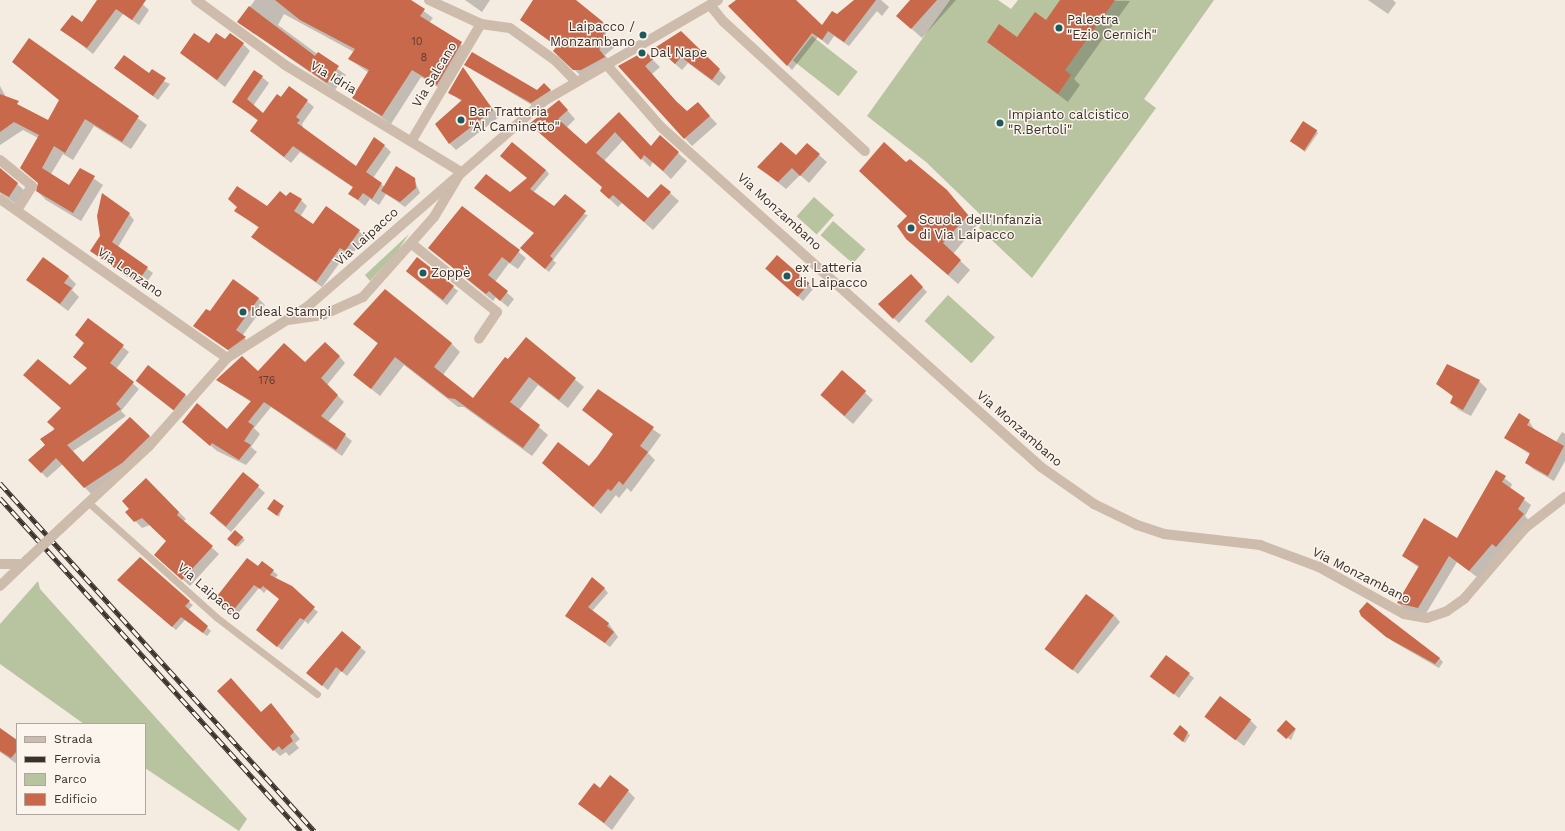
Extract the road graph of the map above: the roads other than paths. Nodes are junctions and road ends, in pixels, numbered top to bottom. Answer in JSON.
{"nodes":[{"id":1,"x":196,"y":0,"type":"edge"},
{"id":2,"x":429,"y":0,"type":"edge"},
{"id":3,"x":714,"y":2,"type":"edge"},
{"id":4,"x":481,"y":24,"type":"junction"},
{"id":5,"x":605,"y":63,"type":"junction"},
{"id":6,"x":575,"y":81,"type":"junction"},
{"id":7,"x":412,"y":140,"type":"junction"},
{"id":8,"x":865,"y":151,"type":"dead end"},
{"id":9,"x":0,"y":160,"type":"edge"},
{"id":10,"x":461,"y":172,"type":"junction"},
{"id":11,"x":0,"y":199,"type":"edge"},
{"id":12,"x":17,"y":210,"type":"junction"},
{"id":13,"x":412,"y":244,"type":"junction"},
{"id":14,"x":289,"y":320,"type":"junction"},
{"id":15,"x":479,"y":339,"type":"dead end"},
{"id":16,"x":227,"y":358,"type":"junction"},
{"id":17,"x":1565,"y":497,"type":"edge"},
{"id":18,"x":89,"y":503,"type":"junction"},
{"id":19,"x":25,"y":562,"type":"junction"},
{"id":20,"x":0,"y":564,"type":"edge"},
{"id":21,"x":0,"y":586,"type":"edge"},
{"id":22,"x":317,"y":694,"type":"dead end"}],
"edges":[{"from":1,"to":7,"type":"street","name":"Via Idria"},
{"from":2,"to":4,"type":"street"},
{"from":3,"to":5,"type":"street","name":"Via Laipacco"},
{"from":3,"to":8,"type":"street"},
{"from":4,"to":6,"type":"street"},
{"from":4,"to":7,"type":"street","name":"Via Salcano"},
{"from":5,"to":6,"type":"street","name":"Via Laipacco"},
{"from":5,"to":17,"type":"street","name":"Via Monzambano"},
{"from":6,"to":10,"type":"street","name":"Via Laipacco"},
{"from":7,"to":10,"type":"street","name":"Via Idria"},
{"from":9,"to":12,"type":"street"},
{"from":10,"to":13,"type":"street","name":"Via Laipacco"},
{"from":10,"to":14,"type":"street","name":"Via Laipacco"},
{"from":11,"to":12,"type":"street","name":"Via Lonzano"},
{"from":12,"to":16,"type":"street","name":"Via Lonzano"},
{"from":13,"to":14,"type":"street","name":"Via Laipacco"},
{"from":13,"to":15,"type":"street"},
{"from":14,"to":16,"type":"street","name":"Via Laipacco"},
{"from":16,"to":18,"type":"street","name":"Via Laipacco"},
{"from":18,"to":19,"type":"street","name":"Via Laipacco","bridge":true},
{"from":18,"to":22,"type":"lane","name":"Via Laipacco"},
{"from":19,"to":20,"type":"street"},
{"from":19,"to":21,"type":"street","name":"Via Laipacco"}]}
